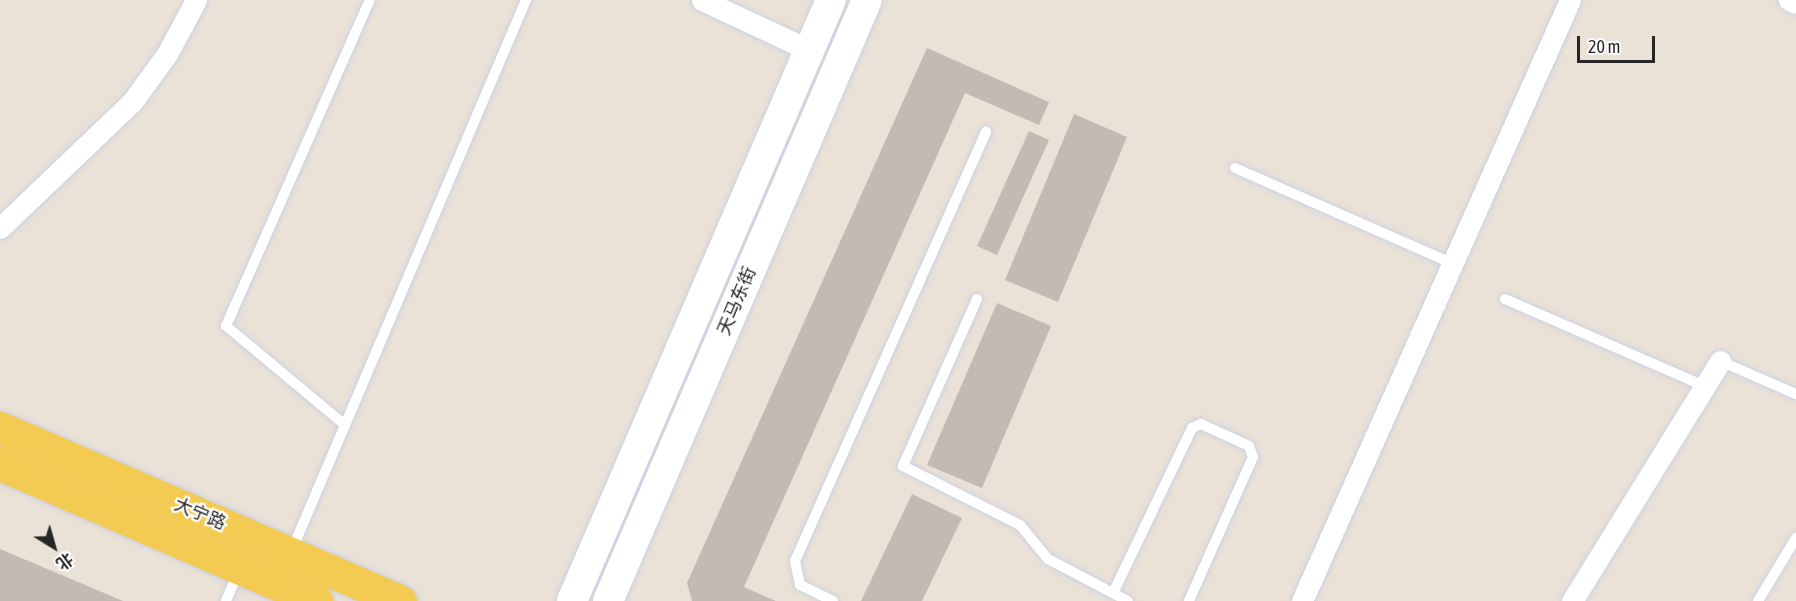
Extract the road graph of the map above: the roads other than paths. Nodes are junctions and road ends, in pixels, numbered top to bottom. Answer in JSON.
{"nodes":[{"id":1,"x":196,"y":0,"type":"edge"},
{"id":2,"x":370,"y":0,"type":"edge"},
{"id":3,"x":526,"y":0,"type":"edge"},
{"id":4,"x":702,"y":0,"type":"edge"},
{"id":5,"x":831,"y":0,"type":"edge"},
{"id":6,"x":867,"y":0,"type":"edge"},
{"id":7,"x":1570,"y":0,"type":"edge"},
{"id":8,"x":1790,"y":0,"type":"edge"},
{"id":9,"x":1796,"y":3,"type":"edge"},
{"id":10,"x":809,"y":50,"type":"junction"},
{"id":11,"x":986,"y":132,"type":"dead end"},
{"id":12,"x":1235,"y":168,"type":"dead end"},
{"id":13,"x":0,"y":228,"type":"edge"},
{"id":14,"x":1455,"y":264,"type":"junction"},
{"id":15,"x":1505,"y":298,"type":"dead end"},
{"id":16,"x":977,"y":299,"type":"dead end"},
{"id":17,"x":1720,"y":361,"type":"joint"},
{"id":18,"x":1704,"y":386,"type":"junction"},
{"id":19,"x":1796,"y":394,"type":"edge"},
{"id":20,"x":345,"y":425,"type":"junction"},
{"id":21,"x":0,"y":428,"type":"edge"},
{"id":22,"x":0,"y":464,"type":"edge"},
{"id":23,"x":1796,"y":538,"type":"edge"},
{"id":24,"x":290,"y":554,"type":"junction"},
{"id":25,"x":240,"y":568,"type":"junction"},
{"id":26,"x":1114,"y":591,"type":"junction"},
{"id":27,"x":226,"y":601,"type":"edge"},
{"id":28,"x":317,"y":601,"type":"edge"},
{"id":29,"x":400,"y":601,"type":"edge"},
{"id":30,"x":572,"y":601,"type":"edge"},
{"id":31,"x":608,"y":601,"type":"edge"},
{"id":32,"x":832,"y":601,"type":"edge"},
{"id":33,"x":1128,"y":601,"type":"edge"},
{"id":34,"x":1189,"y":601,"type":"edge"},
{"id":35,"x":1302,"y":601,"type":"edge"},
{"id":36,"x":1572,"y":601,"type":"edge"},
{"id":37,"x":1758,"y":601,"type":"edge"}],
"edges":[{"from":1,"to":13,"type":"street"},
{"from":2,"to":20,"type":"lane"},
{"from":3,"to":20,"type":"lane"},
{"from":4,"to":10,"type":"street"},
{"from":5,"to":10,"type":"street","name":"天马东街"},
{"from":6,"to":31,"type":"street","name":"天马东街"},
{"from":7,"to":14,"type":"street"},
{"from":8,"to":9,"type":"street"},
{"from":10,"to":30,"type":"street","name":"天马东街"},
{"from":11,"to":32,"type":"lane"},
{"from":12,"to":14,"type":"lane"},
{"from":14,"to":35,"type":"street"},
{"from":15,"to":18,"type":"lane"},
{"from":16,"to":26,"type":"lane"},
{"from":17,"to":18,"type":"street"},
{"from":17,"to":19,"type":"lane"},
{"from":18,"to":36,"type":"street"},
{"from":20,"to":24,"type":"lane"},
{"from":21,"to":24,"type":"main road","name":"大宁路"},
{"from":22,"to":25,"type":"main road","name":"大宁路"},
{"from":23,"to":37,"type":"lane"},
{"from":24,"to":29,"type":"main road","name":"大宁路"},
{"from":25,"to":27,"type":"lane"},
{"from":25,"to":28,"type":"main road","name":"大宁路"},
{"from":26,"to":33,"type":"lane"},
{"from":26,"to":34,"type":"lane"}]}
